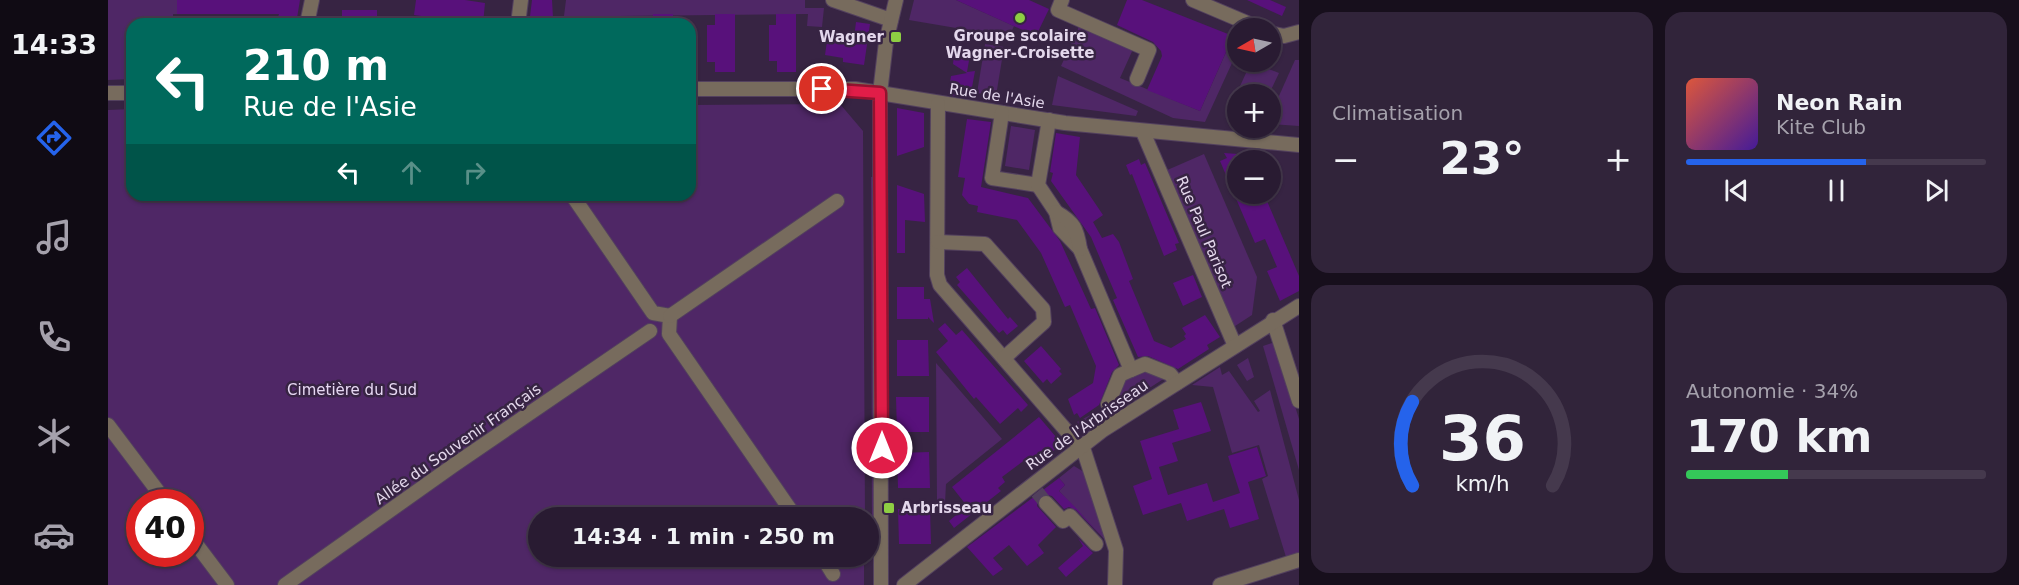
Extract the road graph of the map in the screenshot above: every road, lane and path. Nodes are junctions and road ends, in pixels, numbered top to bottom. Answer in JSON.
{"nodes":[{"id":1,"x":312,"y":0,"type":"edge"},
{"id":2,"x":521,"y":0,"type":"edge"},
{"id":3,"x":833,"y":0,"type":"edge"},
{"id":4,"x":896,"y":0,"type":"edge"},
{"id":5,"x":1062,"y":0,"type":"edge"},
{"id":6,"x":1193,"y":0,"type":"edge"},
{"id":7,"x":308,"y":18,"type":"edge"},
{"id":8,"x":519,"y":18,"type":"edge"},
{"id":9,"x":1235,"y":18,"type":"edge"},
{"id":10,"x":891,"y":20,"type":"junction"},
{"id":11,"x":1299,"y":32,"type":"edge"},
{"id":12,"x":1281,"y":35,"type":"edge"},
{"id":13,"x":1137,"y":79,"type":"dead end"},
{"id":14,"x":696,"y":89,"type":"edge"},
{"id":15,"x":108,"y":93,"type":"edge"},
{"id":16,"x":126,"y":93,"type":"edge"},
{"id":17,"x":880,"y":93,"type":"junction"},
{"id":18,"x":938,"y":104,"type":"junction"},
{"id":19,"x":1002,"y":113,"type":"junction"},
{"id":20,"x":1049,"y":120,"type":"junction"},
{"id":21,"x":1143,"y":132,"type":"junction"},
{"id":22,"x":1299,"y":145,"type":"edge"},
{"id":23,"x":1038,"y":185,"type":"junction"},
{"id":24,"x":576,"y":201,"type":"edge"},
{"id":25,"x":837,"y":201,"type":"dead end"},
{"id":26,"x":938,"y":242,"type":"junction"},
{"id":27,"x":1299,"y":306,"type":"edge"},
{"id":28,"x":653,"y":314,"type":"junction"},
{"id":29,"x":670,"y":316,"type":"junction"},
{"id":30,"x":1273,"y":320,"type":"junction"},
{"id":31,"x":650,"y":332,"type":"junction"},
{"id":32,"x":669,"y":334,"type":"junction"},
{"id":33,"x":1235,"y":345,"type":"junction"},
{"id":34,"x":1004,"y":358,"type":"junction"},
{"id":35,"x":1131,"y":370,"type":"junction"},
{"id":36,"x":1177,"y":383,"type":"junction"},
{"id":37,"x":1298,"y":395,"type":"edge"},
{"id":38,"x":1117,"y":421,"type":"junction"},
{"id":39,"x":108,"y":425,"type":"edge"},
{"id":40,"x":1082,"y":446,"type":"junction"},
{"id":41,"x":156,"y":489,"type":"edge"},
{"id":42,"x":1038,"y":493,"type":"junction"},
{"id":43,"x":788,"y":507,"type":"edge"},
{"id":44,"x":1096,"y":544,"type":"dead end"},
{"id":45,"x":204,"y":555,"type":"edge"},
{"id":46,"x":1299,"y":560,"type":"edge"},
{"id":47,"x":829,"y":567,"type":"edge"},
{"id":48,"x":833,"y":574,"type":"dead end"},
{"id":49,"x":227,"y":585,"type":"edge"},
{"id":50,"x":285,"y":585,"type":"edge"},
{"id":51,"x":881,"y":585,"type":"edge"},
{"id":52,"x":904,"y":585,"type":"edge"},
{"id":53,"x":1115,"y":585,"type":"edge"},
{"id":54,"x":1220,"y":585,"type":"edge"}],
"edges":[{"from":1,"to":7,"type":"street"},
{"from":2,"to":8,"type":"street"},
{"from":3,"to":10,"type":"street"},
{"from":4,"to":10,"type":"street"},
{"from":5,"to":13,"type":"street"},
{"from":6,"to":9,"type":"street"},
{"from":10,"to":17,"type":"street"},
{"from":11,"to":12,"type":"street"},
{"from":14,"to":17,"type":"street","name":"Rue de l'Asie"},
{"from":15,"to":16,"type":"street"},
{"from":17,"to":18,"type":"street","name":"Rue de l'Asie"},
{"from":17,"to":51,"type":"street"},
{"from":18,"to":19,"type":"street","name":"Rue de l'Asie"},
{"from":18,"to":26,"type":"street"},
{"from":19,"to":20,"type":"street","name":"Rue de l'Asie"},
{"from":19,"to":23,"type":"street"},
{"from":20,"to":21,"type":"street","name":"Rue de l'Asie"},
{"from":20,"to":23,"type":"street"},
{"from":21,"to":22,"type":"street","name":"Rue de l'Asie"},
{"from":21,"to":33,"type":"street","name":"Rue Paul Parisot"},
{"from":23,"to":35,"type":"street"},
{"from":24,"to":28,"type":"street"},
{"from":25,"to":29,"type":"street"},
{"from":26,"to":34,"type":"street"},
{"from":26,"to":34,"type":"street"},
{"from":27,"to":30,"type":"street","name":"Rue de l'Arbrisseau"},
{"from":28,"to":29,"type":"street"},
{"from":28,"to":31,"type":"street"},
{"from":29,"to":32,"type":"street"},
{"from":30,"to":33,"type":"street","name":"Rue de l'Arbrisseau"},
{"from":30,"to":37,"type":"street"},
{"from":31,"to":32,"type":"street"},
{"from":31,"to":50,"type":"street","name":"Allée du Souvenir Français"},
{"from":32,"to":43,"type":"street"},
{"from":33,"to":36,"type":"street","name":"Rue de l'Arbrisseau"},
{"from":34,"to":40,"type":"street"},
{"from":35,"to":36,"type":"street"},
{"from":35,"to":38,"type":"street"},
{"from":36,"to":38,"type":"street","name":"Rue de l'Arbrisseau"},
{"from":38,"to":40,"type":"street","name":"Rue de l'Arbrisseau"},
{"from":39,"to":41,"type":"street"},
{"from":40,"to":42,"type":"street","name":"Rue de l'Arbrisseau"},
{"from":40,"to":53,"type":"street"},
{"from":42,"to":44,"type":"street"},
{"from":42,"to":52,"type":"street","name":"Rue de l'Arbrisseau"},
{"from":45,"to":49,"type":"street"},
{"from":46,"to":54,"type":"street"},
{"from":47,"to":48,"type":"street"}]}
